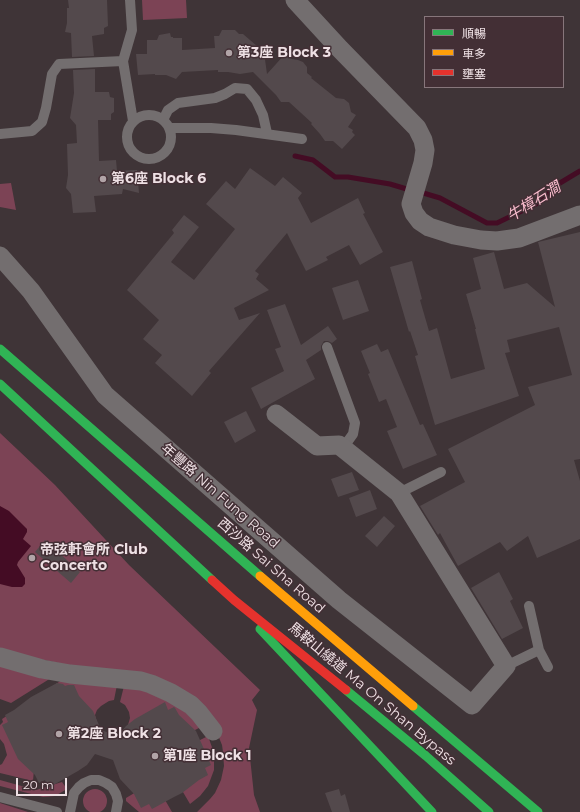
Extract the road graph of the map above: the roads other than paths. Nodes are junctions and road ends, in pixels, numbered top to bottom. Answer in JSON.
{"nodes":[{"id":1,"x":130,"y":0,"type":"edge"},
{"id":2,"x":295,"y":0,"type":"edge"},
{"id":3,"x":123,"y":61,"type":"junction"},
{"id":4,"x":133,"y":121,"type":"junction"},
{"id":5,"x":166,"y":124,"type":"junction"},
{"id":6,"x":266,"y":133,"type":"junction"},
{"id":7,"x":0,"y":134,"type":"edge"},
{"id":8,"x":302,"y":139,"type":"dead end"},
{"id":9,"x":580,"y":215,"type":"edge"},
{"id":10,"x":0,"y":256,"type":"edge"},
{"id":11,"x":327,"y":347,"type":"dead end"},
{"id":12,"x":0,"y":349,"type":"edge"},
{"id":13,"x":0,"y":384,"type":"edge"},
{"id":14,"x":276,"y":414,"type":"dead end"},
{"id":15,"x":343,"y":448,"type":"junction"},
{"id":16,"x":441,"y":472,"type":"dead end"},
{"id":17,"x":399,"y":493,"type":"junction"},
{"id":18,"x":234,"y":600,"type":"junction"},
{"id":19,"x":529,"y":606,"type":"dead end"},
{"id":20,"x":539,"y":650,"type":"junction"},
{"id":21,"x":0,"y":657,"type":"edge"},
{"id":22,"x":506,"y":666,"type":"junction"},
{"id":23,"x":548,"y":667,"type":"dead end"},
{"id":24,"x":213,"y":731,"type":"dead end"},
{"id":25,"x":0,"y":797,"type":"edge"},
{"id":26,"x":57,"y":812,"type":"edge"},
{"id":27,"x":70,"y":812,"type":"edge"},
{"id":28,"x":116,"y":812,"type":"edge"},
{"id":29,"x":432,"y":812,"type":"edge"},
{"id":30,"x":489,"y":812,"type":"edge"},
{"id":31,"x":538,"y":812,"type":"edge"}],
"edges":[{"from":1,"to":3,"type":"lane"},
{"from":2,"to":9,"type":"street"},
{"from":3,"to":4,"type":"lane"},
{"from":3,"to":7,"type":"lane"},
{"from":4,"to":5,"type":"lane"},
{"from":4,"to":5,"type":"lane"},
{"from":5,"to":6,"type":"lane"},
{"from":5,"to":6,"type":"lane"},
{"from":6,"to":8,"type":"lane"},
{"from":10,"to":22,"type":"street","name":"年豐路 Nin Fung Road"},
{"from":11,"to":15,"type":"lane"},
{"from":12,"to":31,"type":"main road","name":"西沙路 Sai Sha Road"},
{"from":13,"to":18,"type":"main road"},
{"from":14,"to":15,"type":"street"},
{"from":15,"to":17,"type":"street"},
{"from":16,"to":17,"type":"lane"},
{"from":17,"to":22,"type":"street"},
{"from":18,"to":29,"type":"main road"},
{"from":18,"to":30,"type":"main road","name":"馬鞍山繞道 Ma On Shan Bypass"},
{"from":19,"to":20,"type":"lane"},
{"from":20,"to":22,"type":"lane"},
{"from":20,"to":23,"type":"lane"},
{"from":21,"to":24,"type":"street"},
{"from":25,"to":26,"type":"lane"},
{"from":27,"to":28,"type":"lane"}]}
